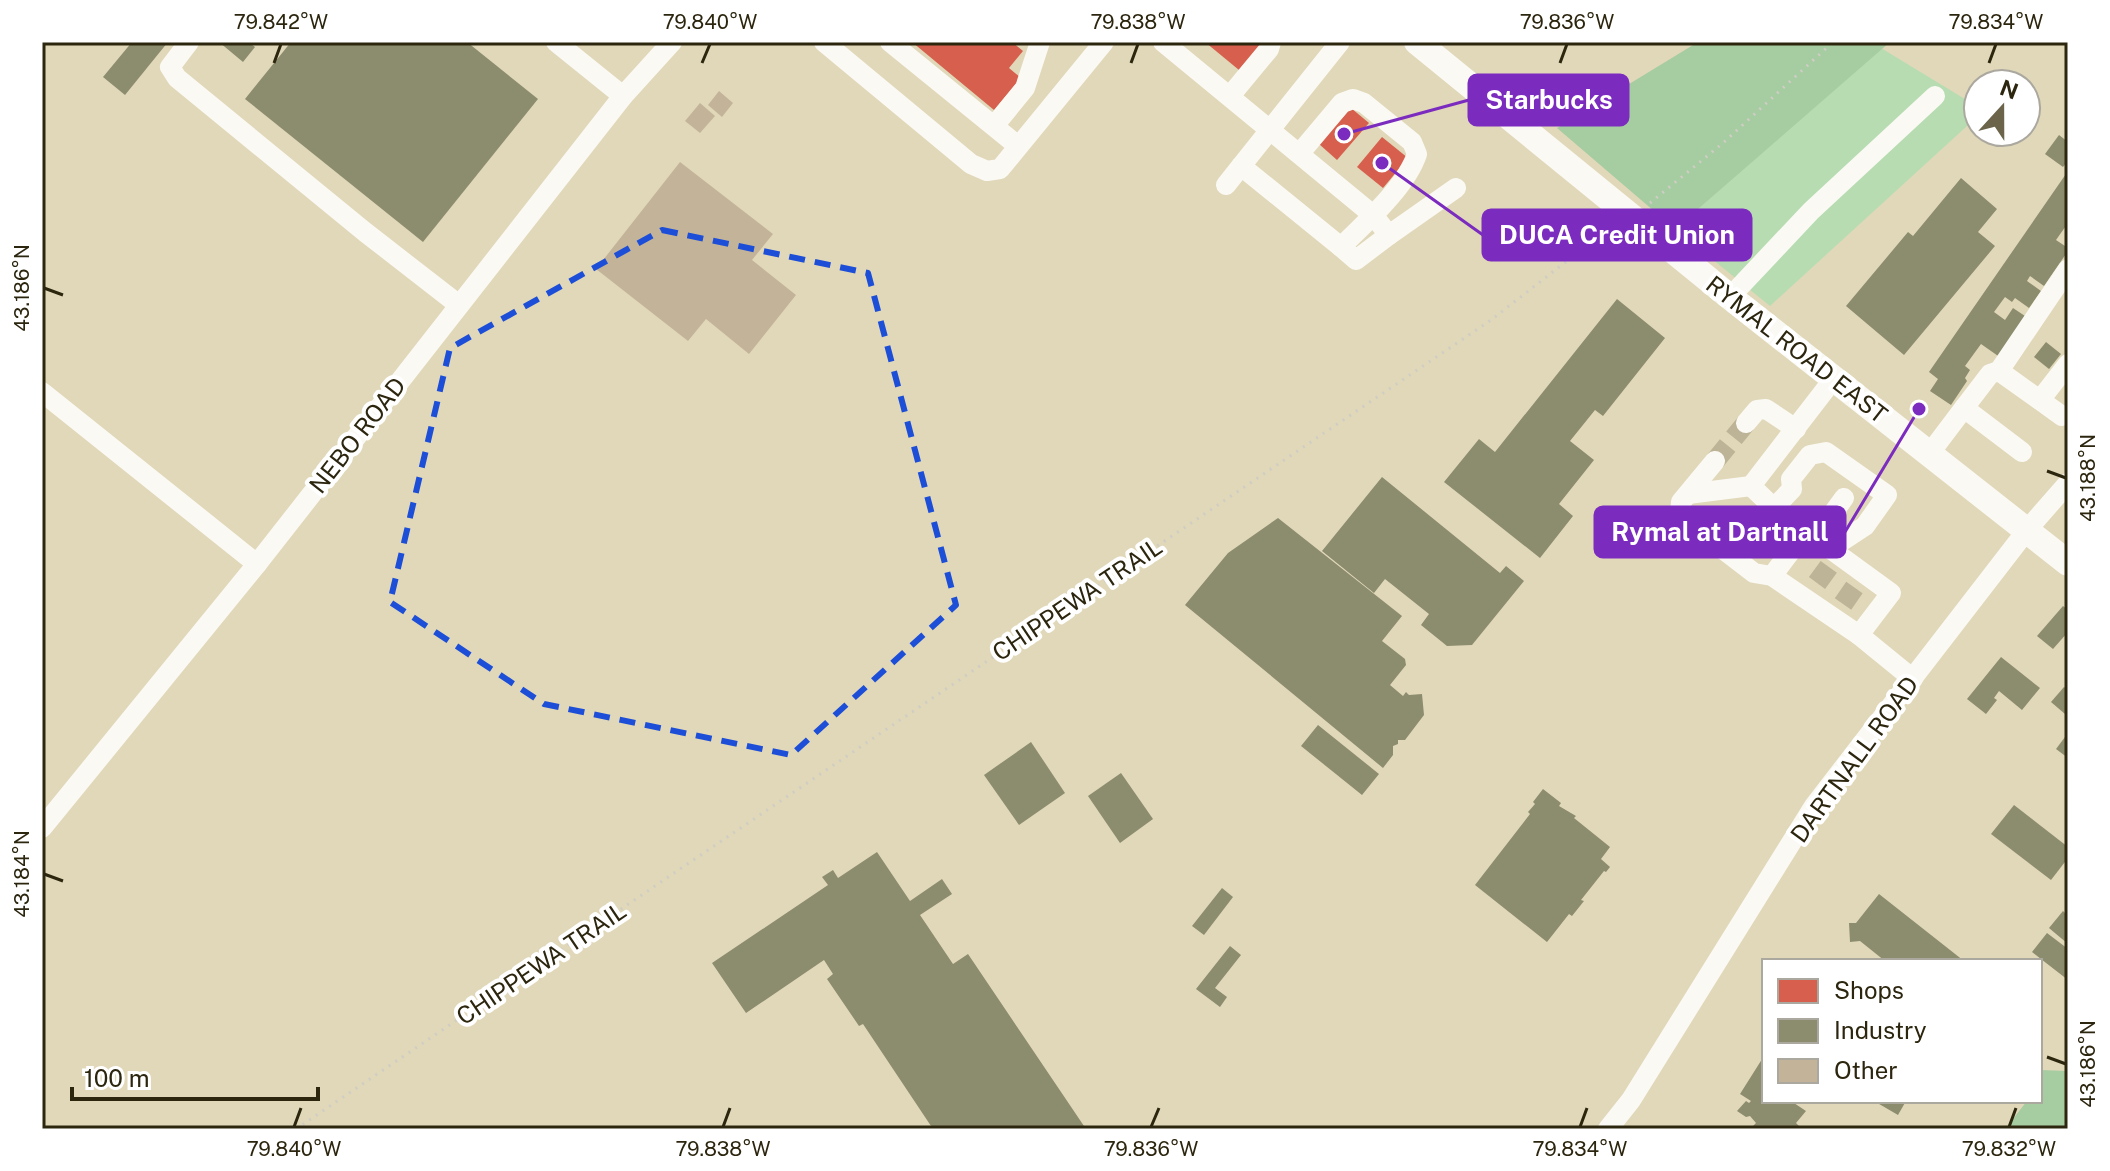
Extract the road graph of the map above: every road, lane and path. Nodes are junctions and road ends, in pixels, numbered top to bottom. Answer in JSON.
{"nodes":[{"id":1,"x":189,"y":42,"type":"edge"},
{"id":2,"x":556,"y":42,"type":"edge"},
{"id":3,"x":672,"y":42,"type":"edge"},
{"id":4,"x":824,"y":42,"type":"edge"},
{"id":5,"x":890,"y":42,"type":"edge"},
{"id":6,"x":1057,"y":42,"type":"edge"},
{"id":7,"x":1104,"y":42,"type":"edge"},
{"id":8,"x":1163,"y":42,"type":"edge"},
{"id":9,"x":1271,"y":42,"type":"edge"},
{"id":10,"x":1340,"y":42,"type":"edge"},
{"id":11,"x":1417,"y":42,"type":"edge"},
{"id":12,"x":1833,"y":42,"type":"edge"},
{"id":13,"x":1037,"y":52,"type":"edge"},
{"id":14,"x":623,"y":96,"type":"junction"},
{"id":15,"x":1230,"y":96,"type":"junction"},
{"id":16,"x":1935,"y":96,"type":"dead end"},
{"id":17,"x":994,"y":126,"type":"junction"},
{"id":18,"x":1271,"y":128,"type":"junction"},
{"id":19,"x":1018,"y":146,"type":"junction"},
{"id":20,"x":1300,"y":153,"type":"junction"},
{"id":21,"x":1241,"y":166,"type":"junction"},
{"id":22,"x":1226,"y":185,"type":"dead end"},
{"id":23,"x":1456,"y":188,"type":"dead end"},
{"id":24,"x":1373,"y":215,"type":"junction"},
{"id":25,"x":1633,"y":217,"type":"junction"},
{"id":26,"x":1389,"y":235,"type":"junction"},
{"id":27,"x":1341,"y":247,"type":"junction"},
{"id":28,"x":2068,"y":269,"type":"edge"},
{"id":29,"x":1730,"y":297,"type":"junction"},
{"id":30,"x":459,"y":305,"type":"junction"},
{"id":31,"x":2068,"y":364,"type":"edge"},
{"id":32,"x":1999,"y":371,"type":"junction"},
{"id":33,"x":1835,"y":377,"type":"junction"},
{"id":34,"x":42,"y":392,"type":"edge"},
{"id":35,"x":2040,"y":400,"type":"junction"},
{"id":36,"x":1964,"y":408,"type":"junction"},
{"id":37,"x":2062,"y":416,"type":"dead end"},
{"id":38,"x":1746,"y":423,"type":"tunnel mouth"},
{"id":39,"x":1796,"y":429,"type":"junction"},
{"id":40,"x":2022,"y":452,"type":"dead end"},
{"id":41,"x":1930,"y":453,"type":"junction"},
{"id":42,"x":1715,"y":461,"type":"tunnel mouth"},
{"id":43,"x":2068,"y":483,"type":"edge"},
{"id":44,"x":1751,"y":486,"type":"junction"},
{"id":45,"x":1688,"y":494,"type":"junction"},
{"id":46,"x":1844,"y":498,"type":"dead end"},
{"id":47,"x":1774,"y":508,"type":"junction"},
{"id":48,"x":2027,"y":530,"type":"junction"},
{"id":49,"x":1824,"y":547,"type":"junction"},
{"id":50,"x":2068,"y":563,"type":"edge"},
{"id":51,"x":257,"y":564,"type":"junction"},
{"id":52,"x":1772,"y":576,"type":"junction"},
{"id":53,"x":1859,"y":635,"type":"junction"},
{"id":54,"x":1913,"y":679,"type":"junction"},
{"id":55,"x":42,"y":828,"type":"edge"},
{"id":56,"x":296,"y":1129,"type":"edge"},
{"id":57,"x":1608,"y":1129,"type":"edge"}],
"edges":[{"from":1,"to":30,"type":"street"},
{"from":2,"to":14,"type":"street"},
{"from":3,"to":14,"type":"street","name":"NEBO ROAD"},
{"from":4,"to":19,"type":"street"},
{"from":5,"to":17,"type":"street"},
{"from":6,"to":13,"type":"street"},
{"from":7,"to":19,"type":"street"},
{"from":8,"to":15,"type":"street"},
{"from":9,"to":15,"type":"street"},
{"from":10,"to":18,"type":"street"},
{"from":11,"to":25,"type":"main road","name":"RYMAL ROAD EAST"},
{"from":12,"to":25,"type":"path","name":"CHIPPEWA TRAIL"},
{"from":13,"to":17,"type":"street"},
{"from":14,"to":30,"type":"street","name":"NEBO ROAD"},
{"from":15,"to":18,"type":"street"},
{"from":16,"to":29,"type":"street"},
{"from":17,"to":19,"type":"street"},
{"from":18,"to":20,"type":"street"},
{"from":18,"to":21,"type":"street"},
{"from":20,"to":24,"type":"street"},
{"from":20,"to":24,"type":"street"},
{"from":21,"to":22,"type":"street"},
{"from":21,"to":27,"type":"street"},
{"from":23,"to":26,"type":"street"},
{"from":24,"to":26,"type":"street"},
{"from":24,"to":27,"type":"street"},
{"from":25,"to":29,"type":"main road","name":"RYMAL ROAD EAST"},
{"from":25,"to":56,"type":"path","name":"CHIPPEWA TRAIL"},
{"from":26,"to":27,"type":"street"},
{"from":28,"to":32,"type":"street"},
{"from":29,"to":33,"type":"main road","name":"RYMAL ROAD EAST"},
{"from":30,"to":51,"type":"street","name":"NEBO ROAD"},
{"from":31,"to":35,"type":"street"},
{"from":32,"to":35,"type":"street"},
{"from":32,"to":36,"type":"street"},
{"from":33,"to":39,"type":"street"},
{"from":33,"to":41,"type":"main road","name":"RYMAL ROAD EAST"},
{"from":34,"to":51,"type":"street"},
{"from":35,"to":37,"type":"street"},
{"from":36,"to":40,"type":"street"},
{"from":36,"to":41,"type":"street"},
{"from":38,"to":39,"type":"street"},
{"from":39,"to":44,"type":"street"},
{"from":41,"to":48,"type":"main road","name":"RYMAL ROAD EAST"},
{"from":42,"to":45,"type":"street"},
{"from":43,"to":48,"type":"street","name":"DARTNALL ROAD"},
{"from":44,"to":45,"type":"street"},
{"from":44,"to":47,"type":"street"},
{"from":45,"to":52,"type":"street"},
{"from":46,"to":49,"type":"street"},
{"from":47,"to":49,"type":"street"},
{"from":47,"to":49,"type":"street"},
{"from":48,"to":50,"type":"main road","name":"RYMAL ROAD EAST"},
{"from":48,"to":54,"type":"street","name":"DARTNALL ROAD"},
{"from":49,"to":52,"type":"street"},
{"from":49,"to":53,"type":"street"},
{"from":51,"to":55,"type":"street","name":"NEBO ROAD"},
{"from":52,"to":53,"type":"street"},
{"from":53,"to":54,"type":"street"},
{"from":54,"to":57,"type":"street","name":"DARTNALL ROAD"}]}
